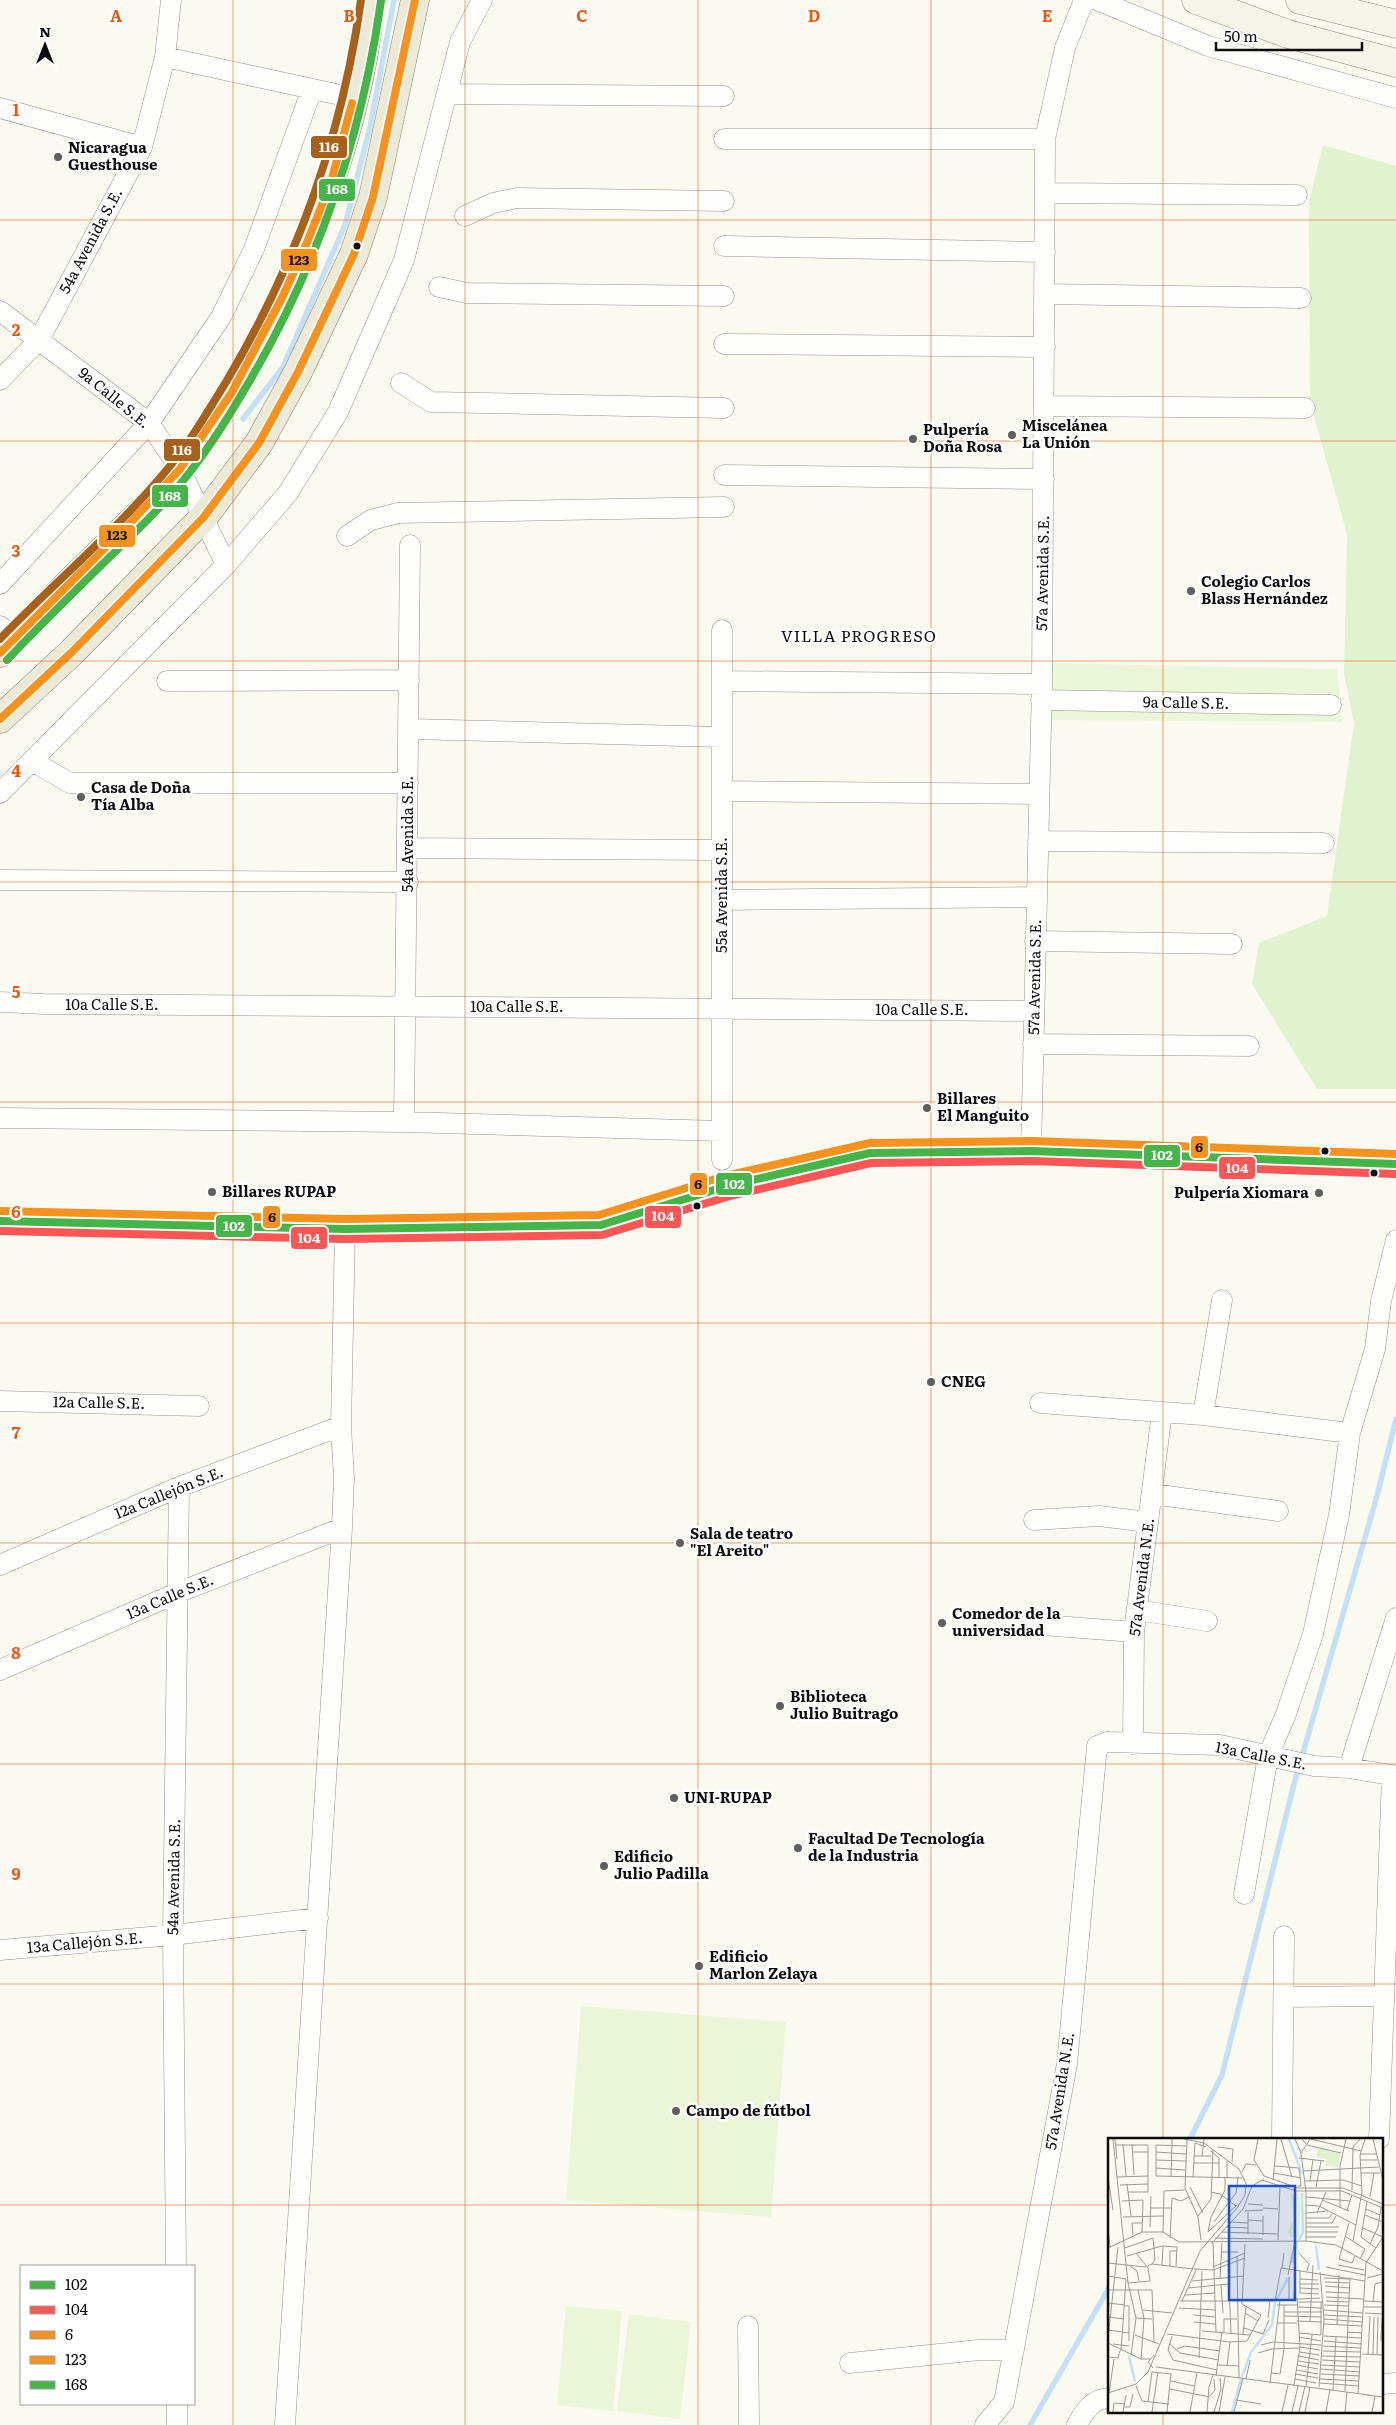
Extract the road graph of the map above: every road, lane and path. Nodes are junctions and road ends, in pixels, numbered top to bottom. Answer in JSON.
{"nodes":[{"id":1,"x":171,"y":0,"type":"edge"},
{"id":2,"x":358,"y":0,"type":"edge"},
{"id":3,"x":371,"y":0,"type":"edge"},
{"id":4,"x":415,"y":0,"type":"edge"},
{"id":5,"x":434,"y":0,"type":"edge"},
{"id":6,"x":482,"y":0,"type":"edge"},
{"id":7,"x":1084,"y":0,"type":"edge"},
{"id":8,"x":1097,"y":0,"type":"edge"},
{"id":9,"x":1196,"y":0,"type":"edge"},
{"id":10,"x":1300,"y":0,"type":"edge"},
{"id":11,"x":1396,"y":24,"type":"edge"},
{"id":12,"x":367,"y":44,"type":"junction"},
{"id":13,"x":404,"y":49,"type":"junction"},
{"id":14,"x":165,"y":57,"type":"junction"},
{"id":15,"x":1396,"y":63,"type":"edge"},
{"id":16,"x":312,"y":89,"type":"junction"},
{"id":17,"x":447,"y":94,"type":"junction"},
{"id":18,"x":724,"y":96,"type":"dead end"},
{"id":19,"x":354,"y":98,"type":"junction"},
{"id":20,"x":1396,"y":98,"type":"edge"},
{"id":21,"x":0,"y":108,"type":"edge"},
{"id":22,"x":724,"y":139,"type":"dead end"},
{"id":23,"x":1044,"y":139,"type":"junction"},
{"id":24,"x":142,"y":147,"type":"junction"},
{"id":25,"x":1044,"y":193,"type":"junction"},
{"id":26,"x":1297,"y":195,"type":"dead end"},
{"id":27,"x":724,"y":201,"type":"dead end"},
{"id":28,"x":464,"y":216,"type":"dead end"},
{"id":29,"x":724,"y":246,"type":"dead end"},
{"id":30,"x":1045,"y":252,"type":"junction"},
{"id":31,"x":439,"y":287,"type":"dead end"},
{"id":32,"x":1045,"y":294,"type":"junction"},
{"id":33,"x":724,"y":296,"type":"dead end"},
{"id":34,"x":1301,"y":298,"type":"dead end"},
{"id":35,"x":0,"y":310,"type":"edge"},
{"id":36,"x":39,"y":340,"type":"junction"},
{"id":37,"x":724,"y":344,"type":"dead end"},
{"id":38,"x":1045,"y":347,"type":"junction"},
{"id":39,"x":0,"y":380,"type":"edge"},
{"id":40,"x":401,"y":383,"type":"dead end"},
{"id":41,"x":1044,"y":406,"type":"junction"},
{"id":42,"x":724,"y":408,"type":"dead end"},
{"id":43,"x":1305,"y":408,"type":"dead end"},
{"id":44,"x":149,"y":423,"type":"junction"},
{"id":45,"x":180,"y":469,"type":"junction"},
{"id":46,"x":724,"y":475,"type":"dead end"},
{"id":47,"x":1044,"y":479,"type":"junction"},
{"id":48,"x":724,"y":507,"type":"dead end"},
{"id":49,"x":203,"y":518,"type":"junction"},
{"id":50,"x":347,"y":536,"type":"dead end"},
{"id":51,"x":410,"y":546,"type":"dead end"},
{"id":52,"x":226,"y":565,"type":"junction"},
{"id":53,"x":0,"y":584,"type":"edge"},
{"id":54,"x":722,"y":630,"type":"dead end"},
{"id":55,"x":4,"y":640,"type":"edge"},
{"id":56,"x":409,"y":680,"type":"junction"},
{"id":57,"x":167,"y":681,"type":"dead end"},
{"id":58,"x":722,"y":681,"type":"junction"},
{"id":59,"x":1042,"y":692,"type":"junction"},
{"id":60,"x":1331,"y":705,"type":"dead end"},
{"id":61,"x":0,"y":719,"type":"edge"},
{"id":62,"x":409,"y":729,"type":"junction"},
{"id":63,"x":722,"y":737,"type":"junction"},
{"id":64,"x":32,"y":761,"type":"junction"},
{"id":65,"x":408,"y":783,"type":"junction"},
{"id":66,"x":722,"y":792,"type":"junction"},
{"id":67,"x":0,"y":793,"type":"edge"},
{"id":68,"x":1039,"y":794,"type":"junction"},
{"id":69,"x":1038,"y":841,"type":"junction"},
{"id":70,"x":1324,"y":843,"type":"dead end"},
{"id":71,"x":408,"y":848,"type":"junction"},
{"id":72,"x":722,"y":850,"type":"junction"},
{"id":73,"x":0,"y":880,"type":"edge"},
{"id":74,"x":408,"y":882,"type":"junction"},
{"id":75,"x":1036,"y":897,"type":"junction"},
{"id":76,"x":722,"y":900,"type":"junction"},
{"id":77,"x":1035,"y":941,"type":"junction"},
{"id":78,"x":1232,"y":944,"type":"dead end"},
{"id":79,"x":0,"y":1002,"type":"edge"},
{"id":80,"x":407,"y":1007,"type":"junction"},
{"id":81,"x":722,"y":1009,"type":"junction"},
{"id":82,"x":1034,"y":1011,"type":"junction"},
{"id":83,"x":1033,"y":1044,"type":"junction"},
{"id":84,"x":1249,"y":1046,"type":"dead end"},
{"id":85,"x":0,"y":1118,"type":"edge"},
{"id":86,"x":404,"y":1122,"type":"junction"},
{"id":87,"x":722,"y":1131,"type":"junction"},
{"id":88,"x":1031,"y":1151,"type":"junction"},
{"id":89,"x":722,"y":1160,"type":"dead end"},
{"id":90,"x":1396,"y":1164,"type":"edge"},
{"id":91,"x":0,"y":1221,"type":"edge"},
{"id":92,"x":345,"y":1229,"type":"junction"},
{"id":93,"x":1396,"y":1240,"type":"edge"},
{"id":94,"x":1222,"y":1300,"type":"dead end"},
{"id":95,"x":0,"y":1401,"type":"edge"},
{"id":96,"x":1040,"y":1403,"type":"dead end"},
{"id":97,"x":199,"y":1406,"type":"dead end"},
{"id":98,"x":1162,"y":1412,"type":"junction"},
{"id":99,"x":1203,"y":1415,"type":"junction"},
{"id":100,"x":341,"y":1426,"type":"junction"},
{"id":101,"x":1350,"y":1433,"type":"junction"},
{"id":102,"x":179,"y":1487,"type":"junction"},
{"id":103,"x":1152,"y":1494,"type":"junction"},
{"id":104,"x":1278,"y":1511,"type":"dead end"},
{"id":105,"x":1034,"y":1520,"type":"dead end"},
{"id":106,"x":1148,"y":1522,"type":"junction"},
{"id":107,"x":342,"y":1528,"type":"junction"},
{"id":108,"x":0,"y":1565,"type":"edge"},
{"id":109,"x":177,"y":1593,"type":"junction"},
{"id":110,"x":1137,"y":1610,"type":"junction"},
{"id":111,"x":1396,"y":1618,"type":"edge"},
{"id":112,"x":1208,"y":1621,"type":"dead end"},
{"id":113,"x":1029,"y":1624,"type":"dead end"},
{"id":114,"x":1134,"y":1632,"type":"junction"},
{"id":115,"x":0,"y":1670,"type":"edge"},
{"id":116,"x":1133,"y":1744,"type":"junction"},
{"id":117,"x":1097,"y":1746,"type":"joint"},
{"id":118,"x":1268,"y":1756,"type":"junction"},
{"id":119,"x":1349,"y":1768,"type":"junction"},
{"id":120,"x":1394,"y":1776,"type":"edge"},
{"id":121,"x":1244,"y":1894,"type":"dead end"},
{"id":122,"x":318,"y":1918,"type":"junction"},
{"id":123,"x":173,"y":1935,"type":"junction"},
{"id":124,"x":1284,"y":1936,"type":"dead end"},
{"id":125,"x":0,"y":1950,"type":"edge"},
{"id":126,"x":1384,"y":1996,"type":"junction"},
{"id":127,"x":1284,"y":1998,"type":"junction"},
{"id":128,"x":1282,"y":2138,"type":"edge"},
{"id":129,"x":1379,"y":2138,"type":"edge"},
{"id":130,"x":176,"y":2265,"type":"edge"},
{"id":131,"x":748,"y":2326,"type":"dead end"},
{"id":132,"x":1014,"y":2350,"type":"junction"},
{"id":133,"x":850,"y":2364,"type":"dead end"},
{"id":134,"x":1108,"y":2398,"type":"edge"},
{"id":135,"x":177,"y":2405,"type":"edge"},
{"id":136,"x":1080,"y":2419,"type":"edge"},
{"id":137,"x":177,"y":2425,"type":"edge"},
{"id":138,"x":285,"y":2425,"type":"edge"},
{"id":139,"x":749,"y":2425,"type":"edge"},
{"id":140,"x":985,"y":2425,"type":"edge"}],
"edges":[{"from":1,"to":14,"type":"street","name":"54a Avenida S.E."},
{"from":2,"to":12,"type":"main road"},
{"from":3,"to":12,"type":"main road"},
{"from":4,"to":13,"type":"main road"},
{"from":5,"to":13,"type":"main road"},
{"from":6,"to":17,"type":"street"},
{"from":7,"to":23,"type":"street","name":"57a Avenida S.E."},
{"from":8,"to":20,"type":"street"},
{"from":9,"to":15,"type":"main road"},
{"from":10,"to":11,"type":"main road"},
{"from":12,"to":19,"type":"main road"},
{"from":13,"to":49,"type":"main road"},
{"from":14,"to":16,"type":"street"},
{"from":14,"to":24,"type":"street","name":"54a Avenida S.E."},
{"from":16,"to":19,"type":"street"},
{"from":16,"to":44,"type":"street"},
{"from":17,"to":18,"type":"street"},
{"from":17,"to":52,"type":"street"},
{"from":19,"to":45,"type":"main road"},
{"from":21,"to":24,"type":"street"},
{"from":22,"to":23,"type":"street"},
{"from":23,"to":25,"type":"street","name":"57a Avenida S.E."},
{"from":24,"to":36,"type":"street","name":"54a Avenida S.E."},
{"from":25,"to":26,"type":"street"},
{"from":25,"to":30,"type":"street","name":"57a Avenida S.E."},
{"from":27,"to":28,"type":"street"},
{"from":29,"to":30,"type":"street"},
{"from":30,"to":32,"type":"street","name":"57a Avenida S.E."},
{"from":31,"to":33,"type":"street"},
{"from":32,"to":34,"type":"street"},
{"from":32,"to":38,"type":"street","name":"57a Avenida S.E."},
{"from":35,"to":36,"type":"street","name":"9a Calle S.E."},
{"from":36,"to":39,"type":"street","name":"54a Avenida S.E."},
{"from":36,"to":44,"type":"street","name":"9a Calle S.E."},
{"from":37,"to":38,"type":"street"},
{"from":38,"to":41,"type":"street","name":"57a Avenida S.E."},
{"from":40,"to":42,"type":"street"},
{"from":41,"to":43,"type":"street"},
{"from":41,"to":47,"type":"street","name":"57a Avenida S.E."},
{"from":44,"to":45,"type":"street","name":"9a Calle S.E."},
{"from":44,"to":53,"type":"street"},
{"from":45,"to":49,"type":"street","name":"9a Calle S.E."},
{"from":45,"to":55,"type":"main road"},
{"from":46,"to":47,"type":"street"},
{"from":47,"to":59,"type":"street","name":"57a Avenida S.E."},
{"from":48,"to":50,"type":"street"},
{"from":49,"to":52,"type":"street","name":"9a Calle S.E."},
{"from":49,"to":61,"type":"main road"},
{"from":51,"to":56,"type":"street","name":"54a Avenida S.E."},
{"from":52,"to":64,"type":"street"},
{"from":54,"to":58,"type":"street","name":"55a Avenida S.E."},
{"from":56,"to":57,"type":"street"},
{"from":56,"to":62,"type":"street","name":"54a Avenida S.E."},
{"from":58,"to":59,"type":"street","name":"9a Calle S.E."},
{"from":58,"to":63,"type":"street","name":"55a Avenida S.E."},
{"from":59,"to":60,"type":"street","name":"9a Calle S.E."},
{"from":59,"to":68,"type":"street","name":"57a Avenida S.E."},
{"from":62,"to":63,"type":"street"},
{"from":62,"to":65,"type":"street","name":"54a Avenida S.E."},
{"from":63,"to":66,"type":"street","name":"55a Avenida S.E."},
{"from":64,"to":65,"type":"street"},
{"from":64,"to":67,"type":"street"},
{"from":65,"to":71,"type":"street","name":"54a Avenida S.E."},
{"from":66,"to":68,"type":"street"},
{"from":66,"to":72,"type":"street","name":"55a Avenida S.E."},
{"from":68,"to":69,"type":"street","name":"57a Avenida S.E."},
{"from":69,"to":70,"type":"street"},
{"from":69,"to":75,"type":"street","name":"57a Avenida S.E."},
{"from":71,"to":72,"type":"street"},
{"from":71,"to":74,"type":"street","name":"54a Avenida S.E."},
{"from":72,"to":76,"type":"street","name":"55a Avenida S.E."},
{"from":73,"to":74,"type":"street"},
{"from":74,"to":80,"type":"street","name":"54a Avenida S.E."},
{"from":75,"to":76,"type":"street"},
{"from":75,"to":77,"type":"street","name":"57a Avenida S.E."},
{"from":76,"to":81,"type":"street","name":"55a Avenida S.E."},
{"from":77,"to":78,"type":"street"},
{"from":77,"to":82,"type":"street","name":"57a Avenida S.E."},
{"from":79,"to":80,"type":"street","name":"10a Calle S.E."},
{"from":80,"to":81,"type":"street","name":"10a Calle S.E."},
{"from":80,"to":86,"type":"street","name":"54a Avenida S.E."},
{"from":81,"to":82,"type":"street","name":"10a Calle S.E."},
{"from":81,"to":87,"type":"street","name":"55a Avenida S.E."},
{"from":82,"to":83,"type":"street","name":"57a Avenida S.E."},
{"from":83,"to":84,"type":"street"},
{"from":83,"to":88,"type":"street","name":"57a Avenida S.E."},
{"from":85,"to":86,"type":"street"},
{"from":86,"to":87,"type":"street"},
{"from":87,"to":89,"type":"street","name":"55a Avenida S.E."},
{"from":88,"to":90,"type":"street"},
{"from":88,"to":92,"type":"street"},
{"from":91,"to":92,"type":"street"},
{"from":92,"to":100,"type":"street"},
{"from":93,"to":101,"type":"street"},
{"from":94,"to":99,"type":"street"},
{"from":95,"to":97,"type":"street","name":"12a Calle S.E."},
{"from":96,"to":98,"type":"street"},
{"from":98,"to":99,"type":"street"},
{"from":98,"to":103,"type":"street","name":"57a Avenida N.E."},
{"from":99,"to":101,"type":"street"},
{"from":100,"to":102,"type":"street","name":"12a Callejón S.E."},
{"from":100,"to":107,"type":"street"},
{"from":101,"to":118,"type":"street"},
{"from":102,"to":108,"type":"street","name":"12a Callejón S.E."},
{"from":102,"to":109,"type":"street","name":"54a Avenida S.E."},
{"from":103,"to":104,"type":"street"},
{"from":103,"to":106,"type":"street","name":"57a Avenida N.E."},
{"from":105,"to":106,"type":"street"},
{"from":106,"to":110,"type":"street","name":"57a Avenida N.E."},
{"from":107,"to":109,"type":"street","name":"13a Calle S.E."},
{"from":107,"to":122,"type":"street"},
{"from":109,"to":115,"type":"street","name":"13a Calle S.E."},
{"from":109,"to":123,"type":"street","name":"54a Avenida S.E."},
{"from":110,"to":112,"type":"street"},
{"from":110,"to":114,"type":"street","name":"57a Avenida N.E."},
{"from":111,"to":119,"type":"street"},
{"from":113,"to":114,"type":"street"},
{"from":114,"to":116,"type":"street","name":"57a Avenida N.E."},
{"from":116,"to":117,"type":"street","name":"13a Calle S.E."},
{"from":116,"to":118,"type":"street","name":"13a Calle S.E."},
{"from":117,"to":132,"type":"street","name":"57a Avenida N.E."},
{"from":118,"to":119,"type":"street","name":"13a Calle S.E."},
{"from":118,"to":121,"type":"street"},
{"from":119,"to":120,"type":"street","name":"13a Calle S.E."},
{"from":120,"to":126,"type":"street"},
{"from":122,"to":123,"type":"street","name":"13a Callejón S.E."},
{"from":122,"to":138,"type":"street"},
{"from":123,"to":125,"type":"street","name":"13a Callejón S.E."},
{"from":123,"to":130,"type":"street","name":"54a Avenida S.E."},
{"from":124,"to":127,"type":"street"},
{"from":126,"to":127,"type":"street"},
{"from":126,"to":129,"type":"street"},
{"from":127,"to":128,"type":"street"},
{"from":131,"to":139,"type":"street"},
{"from":132,"to":133,"type":"street"},
{"from":132,"to":140,"type":"street","name":"57a Avenida N.E."},
{"from":134,"to":136,"type":"street"},
{"from":135,"to":137,"type":"street"}]}
